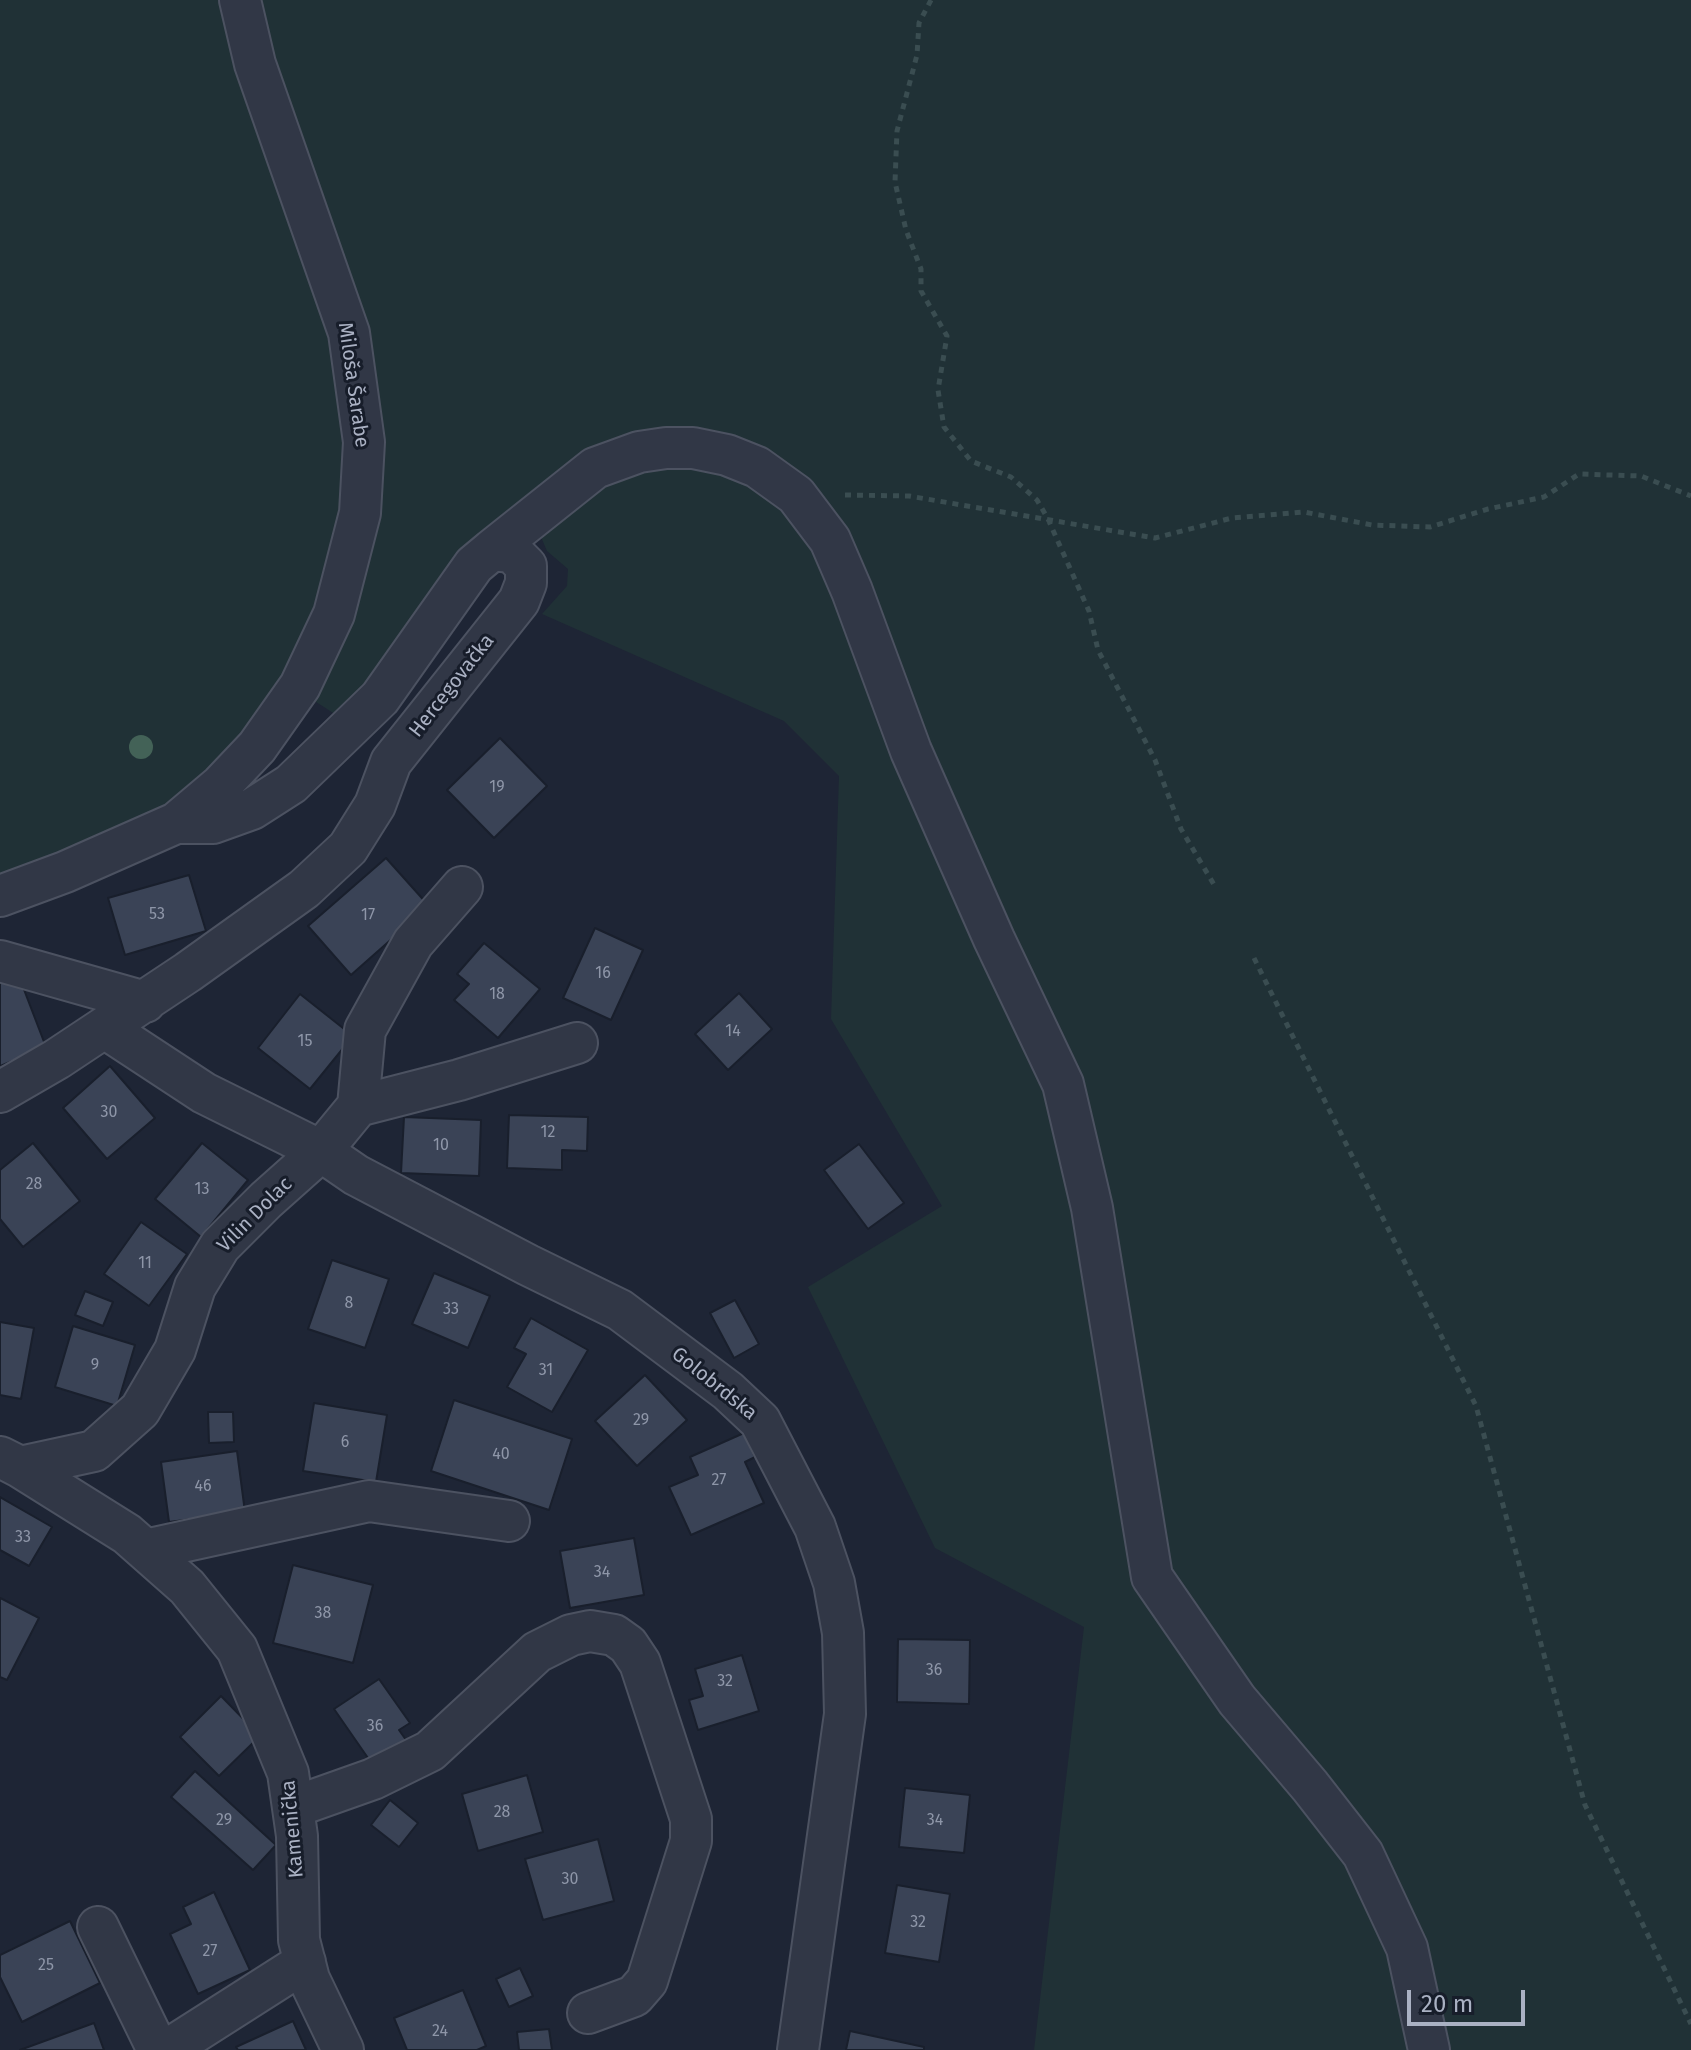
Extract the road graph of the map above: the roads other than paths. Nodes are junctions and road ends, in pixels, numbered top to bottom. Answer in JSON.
{"nodes":[{"id":1,"x":240,"y":0,"type":"edge"},
{"id":2,"x":492,"y":550,"type":"junction"},
{"id":3,"x":176,"y":823,"type":"junction"},
{"id":4,"x":462,"y":887,"type":"dead end"},
{"id":5,"x":0,"y":896,"type":"edge"},
{"id":6,"x":0,"y":961,"type":"edge"},
{"id":7,"x":145,"y":1002,"type":"junction"},
{"id":8,"x":105,"y":1028,"type":"junction"},
{"id":9,"x":577,"y":1043,"type":"dead end"},
{"id":10,"x":0,"y":1092,"type":"edge"},
{"id":11,"x":358,"y":1106,"type":"junction"},
{"id":12,"x":321,"y":1151,"type":"junction"},
{"id":13,"x":10,"y":1462,"type":"edge"},
{"id":14,"x":509,"y":1521,"type":"dead end"},
{"id":15,"x":145,"y":1550,"type":"junction"},
{"id":16,"x":294,"y":1807,"type":"junction"},
{"id":17,"x":98,"y":1927,"type":"dead end"},
{"id":18,"x":305,"y":1962,"type":"junction"},
{"id":19,"x":588,"y":2013,"type":"dead end"},
{"id":20,"x":343,"y":2050,"type":"edge"},
{"id":21,"x":798,"y":2050,"type":"edge"},
{"id":22,"x":1429,"y":2050,"type":"edge"}],
"edges":[{"from":1,"to":3,"type":"street","name":"Miloša Šarabe"},
{"from":2,"to":3,"type":"street"},
{"from":2,"to":7,"type":"street","name":"Hercegovačka"},
{"from":2,"to":22,"type":"street"},
{"from":3,"to":5,"type":"street","name":"Miloša Šarabe"},
{"from":4,"to":11,"type":"street"},
{"from":6,"to":7,"type":"street"},
{"from":7,"to":8,"type":"street","name":"Hercegovačka"},
{"from":8,"to":10,"type":"street","name":"Hercegovačka"},
{"from":8,"to":12,"type":"street","name":"Golobrdska"},
{"from":9,"to":11,"type":"street"},
{"from":11,"to":12,"type":"street","name":"Vilin Dolac"},
{"from":12,"to":13,"type":"street","name":"Vilin Dolac"},
{"from":12,"to":21,"type":"street","name":"Golobrdska"},
{"from":13,"to":15,"type":"street","name":"Kamenička"},
{"from":14,"to":15,"type":"street"},
{"from":15,"to":16,"type":"street","name":"Kamenička"},
{"from":16,"to":18,"type":"street","name":"Kamenička"},
{"from":16,"to":19,"type":"street"},
{"from":17,"to":18,"type":"street"},
{"from":18,"to":20,"type":"street","name":"Kamenička"}]}
